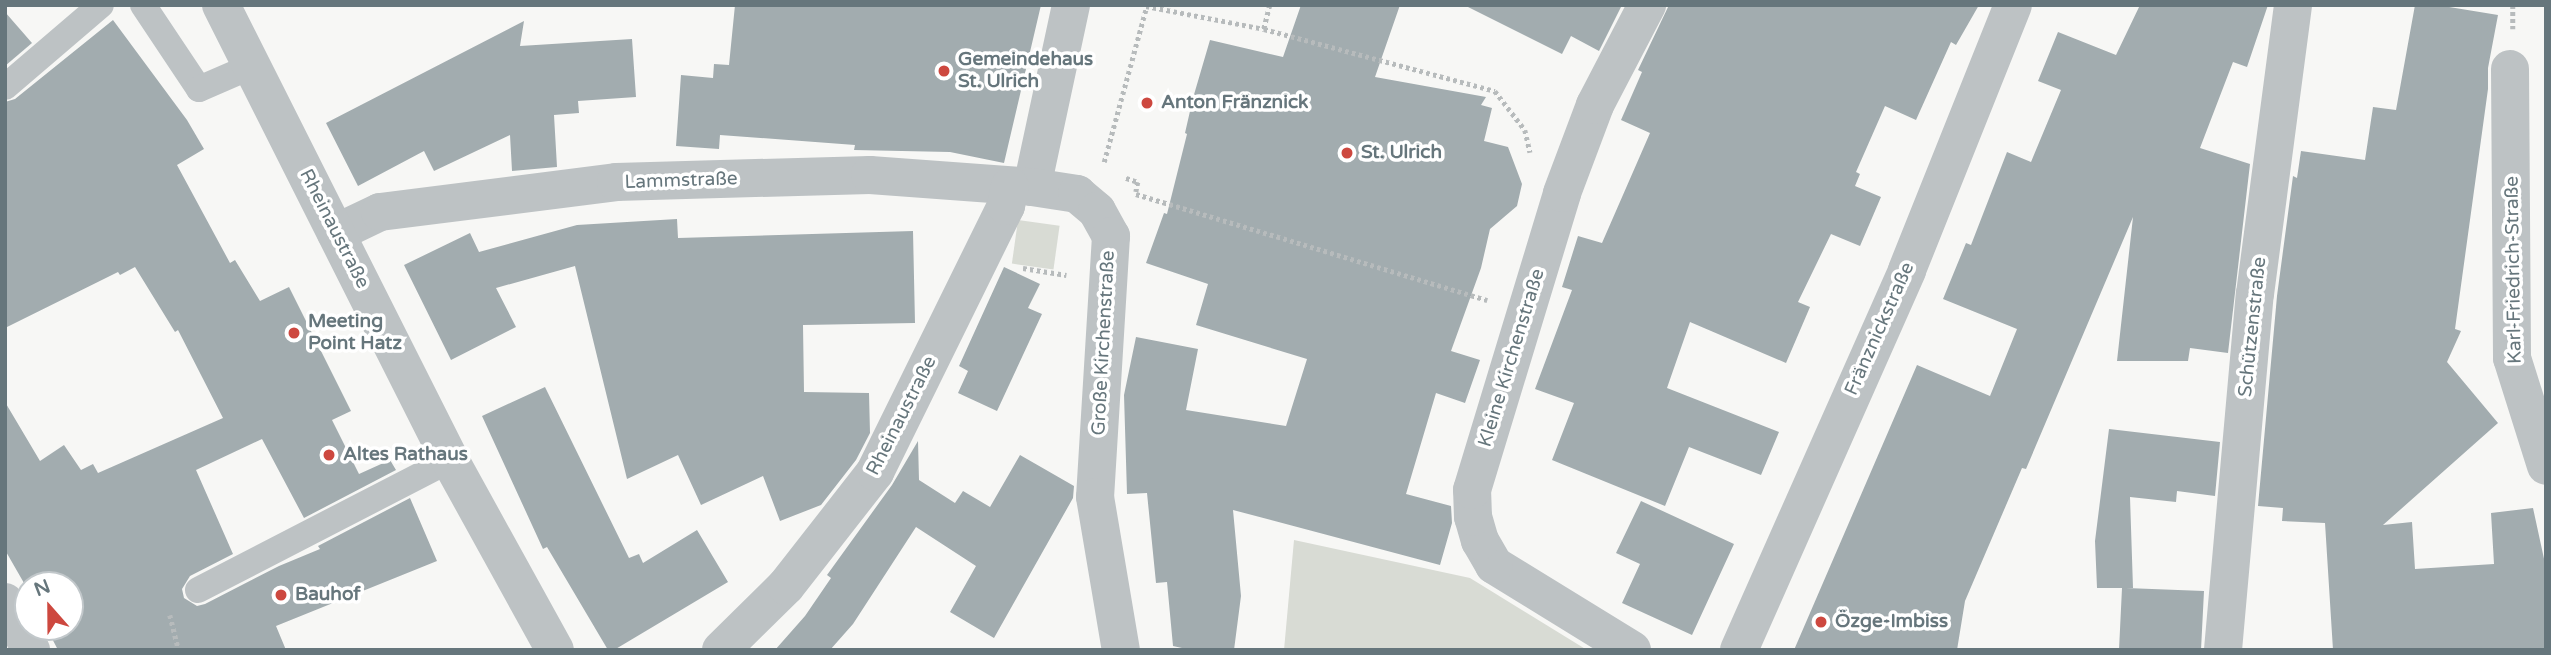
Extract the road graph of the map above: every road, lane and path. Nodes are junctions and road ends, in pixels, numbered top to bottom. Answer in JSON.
{"nodes":[{"id":1,"x":101,"y":5,"type":"edge"},
{"id":2,"x":143,"y":5,"type":"edge"},
{"id":3,"x":221,"y":5,"type":"edge"},
{"id":4,"x":1071,"y":5,"type":"edge"},
{"id":5,"x":1270,"y":5,"type":"edge"},
{"id":6,"x":1647,"y":5,"type":"edge"},
{"id":7,"x":2013,"y":5,"type":"edge"},
{"id":8,"x":2292,"y":5,"type":"edge"},
{"id":9,"x":1146,"y":6,"type":"edge"},
{"id":10,"x":1264,"y":29,"type":"junction"},
{"id":11,"x":252,"y":66,"type":"junction"},
{"id":12,"x":2510,"y":69,"type":"dead end"},
{"id":13,"x":5,"y":87,"type":"edge"},
{"id":14,"x":1021,"y":186,"type":"junction"},
{"id":15,"x":1562,"y":193,"type":"junction"},
{"id":16,"x":1089,"y":206,"type":"junction"},
{"id":17,"x":336,"y":233,"type":"junction"},
{"id":18,"x":983,"y":255,"type":"junction"},
{"id":19,"x":1108,"y":282,"type":"junction"},
{"id":20,"x":1526,"y":311,"type":"junction"},
{"id":21,"x":450,"y":460,"type":"junction"},
{"id":22,"x":2546,"y":466,"type":"edge"},
{"id":23,"x":198,"y":590,"type":"dead end"},
{"id":24,"x":5,"y":602,"type":"edge"},
{"id":25,"x":176,"y":607,"type":"dead end"},
{"id":26,"x":31,"y":650,"type":"edge"},
{"id":27,"x":179,"y":650,"type":"edge"},
{"id":28,"x":555,"y":650,"type":"edge"},
{"id":29,"x":721,"y":650,"type":"edge"},
{"id":30,"x":1121,"y":650,"type":"edge"},
{"id":31,"x":1632,"y":650,"type":"edge"},
{"id":32,"x":1739,"y":650,"type":"edge"},
{"id":33,"x":2223,"y":650,"type":"edge"}],
"edges":[{"from":1,"to":13,"type":"lane"},
{"from":2,"to":11,"type":"lane"},
{"from":3,"to":11,"type":"street","name":"Rheinaustraße"},
{"from":4,"to":14,"type":"street"},
{"from":5,"to":10,"type":"path"},
{"from":6,"to":15,"type":"street","name":"Kleine Kirchenstraße"},
{"from":7,"to":32,"type":"street","name":"Fränznickstraße"},
{"from":8,"to":33,"type":"street","name":"Schützenstraße"},
{"from":9,"to":10,"type":"path"},
{"from":9,"to":16,"type":"path"},
{"from":10,"to":15,"type":"path"},
{"from":11,"to":17,"type":"street","name":"Rheinaustraße"},
{"from":12,"to":22,"type":"street","name":"Karl-Friedrich-Straße"},
{"from":14,"to":16,"type":"street"},
{"from":14,"to":17,"type":"street","name":"Lammstraße"},
{"from":14,"to":18,"type":"street","name":"Rheinaustraße"},
{"from":15,"to":20,"type":"street","name":"Kleine Kirchenstraße"},
{"from":16,"to":19,"type":"street","name":"Große Kirchenstraße"},
{"from":16,"to":20,"type":"path"},
{"from":17,"to":21,"type":"street","name":"Rheinaustraße"},
{"from":18,"to":19,"type":"path"},
{"from":18,"to":29,"type":"street","name":"Rheinaustraße"},
{"from":19,"to":30,"type":"street","name":"Große Kirchenstraße"},
{"from":20,"to":31,"type":"street","name":"Kleine Kirchenstraße"},
{"from":21,"to":23,"type":"lane"},
{"from":21,"to":28,"type":"street","name":"Rheinaustraße"},
{"from":24,"to":26,"type":"street"},
{"from":25,"to":27,"type":"path"}]}
